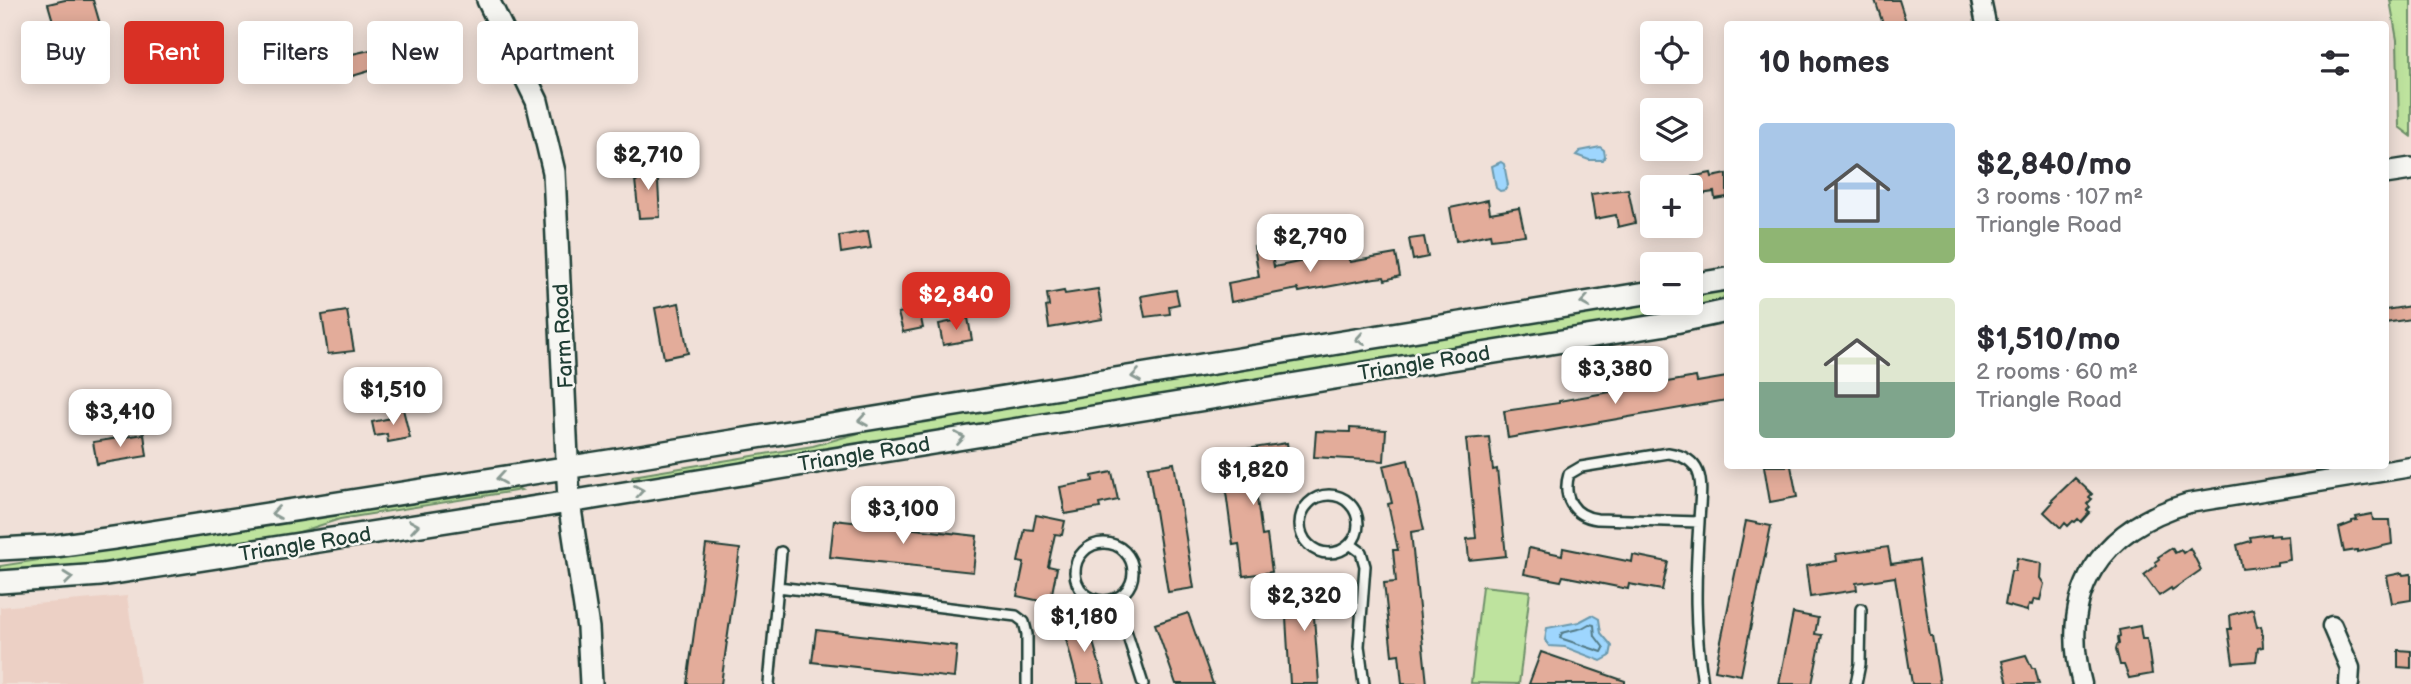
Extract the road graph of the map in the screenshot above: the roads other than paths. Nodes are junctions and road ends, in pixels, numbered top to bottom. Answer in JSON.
{"nodes":[{"id":1,"x":488,"y":0,"type":"edge"},
{"id":2,"x":1981,"y":0,"type":"edge"},
{"id":3,"x":1985,"y":21,"type":"edge"},
{"id":4,"x":2411,"y":169,"type":"edge"},
{"id":5,"x":2389,"y":172,"type":"edge"},
{"id":6,"x":1724,"y":279,"type":"edge"},
{"id":7,"x":1703,"y":283,"type":"edge"},
{"id":8,"x":1640,"y":294,"type":"edge"},
{"id":9,"x":1724,"y":313,"type":"edge"},
{"id":10,"x":2411,"y":467,"type":"edge"},
{"id":11,"x":568,"y":468,"type":"junction"},
{"id":12,"x":569,"y":502,"type":"junction"},
{"id":13,"x":1699,"y":522,"type":"junction"},
{"id":14,"x":1350,"y":544,"type":"junction"},
{"id":15,"x":0,"y":549,"type":"edge"},
{"id":16,"x":781,"y":552,"type":"dead end"},
{"id":17,"x":0,"y":582,"type":"edge"},
{"id":18,"x":778,"y":587,"type":"junction"},
{"id":19,"x":1115,"y":599,"type":"junction"},
{"id":20,"x":1861,"y":609,"type":"dead end"},
{"id":21,"x":2332,"y":626,"type":"dead end"},
{"id":22,"x":591,"y":684,"type":"edge"},
{"id":23,"x":769,"y":684,"type":"edge"},
{"id":24,"x":1027,"y":684,"type":"edge"},
{"id":25,"x":1143,"y":684,"type":"edge"},
{"id":26,"x":1364,"y":684,"type":"edge"},
{"id":27,"x":1703,"y":684,"type":"edge"},
{"id":28,"x":1856,"y":684,"type":"edge"},
{"id":29,"x":2082,"y":684,"type":"edge"},
{"id":30,"x":2349,"y":684,"type":"edge"}],
"edges":[{"from":1,"to":11,"type":"street","name":"Farm Road"},
{"from":2,"to":3,"type":"street"},
{"from":4,"to":5,"type":"street"},
{"from":6,"to":7,"type":"street"},
{"from":8,"to":11,"type":"street","name":"Triangle Road","one_way":true},
{"from":12,"to":9,"type":"street","name":"Triangle Road","one_way":true},
{"from":10,"to":29,"type":"street"},
{"from":11,"to":12,"type":"street","name":"Farm Road"},
{"from":11,"to":15,"type":"street","name":"Triangle Road","one_way":true},
{"from":17,"to":12,"type":"street","name":"Triangle Road","one_way":true},
{"from":12,"to":22,"type":"street","name":"Farm Road"},
{"from":13,"to":13,"type":"lane"},
{"from":13,"to":27,"type":"lane"},
{"from":14,"to":14,"type":"lane"},
{"from":14,"to":26,"type":"lane"},
{"from":16,"to":18,"type":"lane"},
{"from":18,"to":23,"type":"lane"},
{"from":18,"to":24,"type":"lane"},
{"from":19,"to":19,"type":"lane"},
{"from":19,"to":25,"type":"lane"},
{"from":20,"to":28,"type":"lane"},
{"from":21,"to":30,"type":"street"}]}
